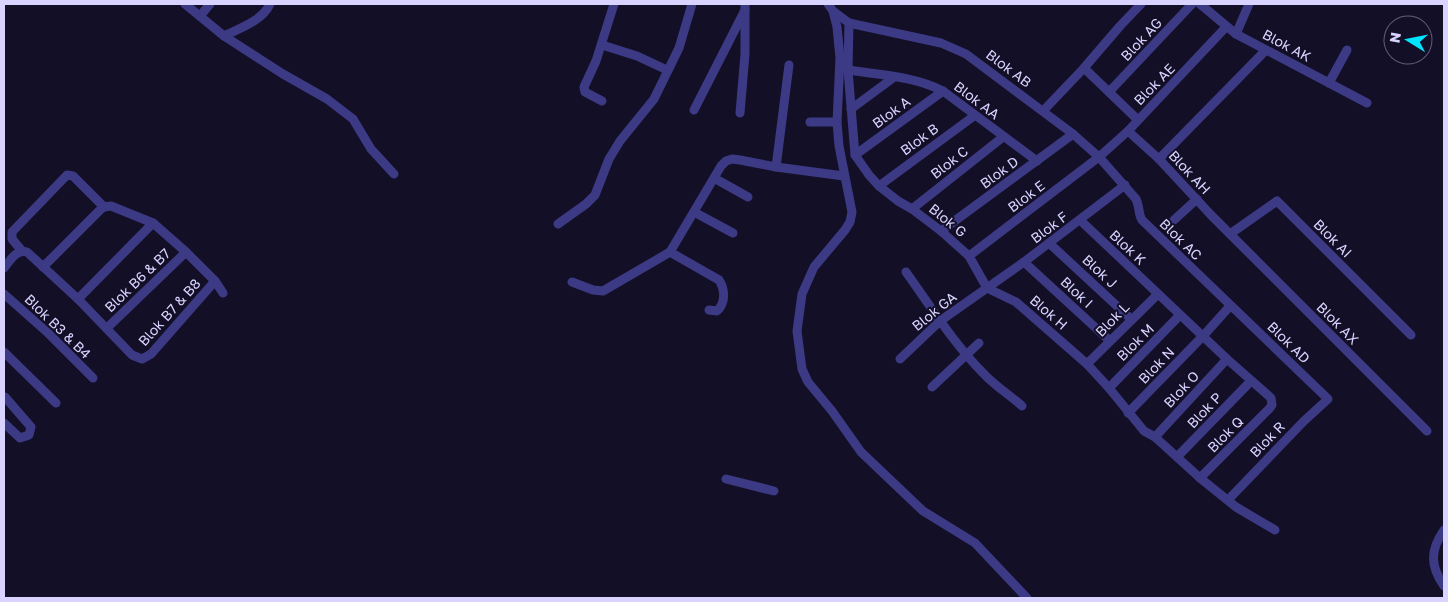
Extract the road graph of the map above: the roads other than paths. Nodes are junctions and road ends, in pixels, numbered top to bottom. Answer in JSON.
{"nodes":[{"id":1,"x":185,"y":4,"type":"edge"},
{"id":2,"x":210,"y":4,"type":"edge"},
{"id":3,"x":270,"y":4,"type":"edge"},
{"id":4,"x":614,"y":4,"type":"edge"},
{"id":5,"x":692,"y":4,"type":"edge"},
{"id":6,"x":1141,"y":4,"type":"edge"},
{"id":7,"x":1192,"y":4,"type":"edge"},
{"id":8,"x":1200,"y":4,"type":"edge"},
{"id":9,"x":1249,"y":4,"type":"edge"},
{"id":10,"x":745,"y":7,"type":"edge"},
{"id":11,"x":830,"y":8,"type":"edge"},
{"id":12,"x":200,"y":16,"type":"junction"},
{"id":13,"x":849,"y":23,"type":"junction"},
{"id":14,"x":1226,"y":27,"type":"junction"},
{"id":15,"x":1236,"y":34,"type":"junction"},
{"id":16,"x":224,"y":36,"type":"junction"},
{"id":17,"x":602,"y":45,"type":"junction"},
{"id":18,"x":1266,"y":50,"type":"junction"},
{"id":19,"x":1347,"y":50,"type":"dead end"},
{"id":20,"x":790,"y":65,"type":"dead end"},
{"id":21,"x":1084,"y":68,"type":"junction"},
{"id":22,"x":668,"y":70,"type":"junction"},
{"id":23,"x":848,"y":70,"type":"junction"},
{"id":24,"x":893,"y":78,"type":"junction"},
{"id":25,"x":1329,"y":83,"type":"junction"},
{"id":26,"x":943,"y":92,"type":"junction"},
{"id":27,"x":1109,"y":92,"type":"junction"},
{"id":28,"x":602,"y":101,"type":"dead end"},
{"id":29,"x":1367,"y":103,"type":"dead end"},
{"id":30,"x":851,"y":109,"type":"junction"},
{"id":31,"x":694,"y":110,"type":"dead end"},
{"id":32,"x":1043,"y":111,"type":"junction"},
{"id":33,"x":740,"y":112,"type":"dead end"},
{"id":34,"x":974,"y":116,"type":"junction"},
{"id":35,"x":1138,"y":120,"type":"junction"},
{"id":36,"x":810,"y":122,"type":"dead end"},
{"id":37,"x":837,"y":122,"type":"junction"},
{"id":38,"x":1128,"y":131,"type":"junction"},
{"id":39,"x":1074,"y":134,"type":"junction"},
{"id":40,"x":1003,"y":137,"type":"junction"},
{"id":41,"x":855,"y":155,"type":"junction"},
{"id":42,"x":1099,"y":157,"type":"junction"},
{"id":43,"x":1159,"y":158,"type":"junction"},
{"id":44,"x":1037,"y":161,"type":"junction"},
{"id":45,"x":776,"y":167,"type":"junction"},
{"id":46,"x":394,"y":174,"type":"dead end"},
{"id":47,"x":844,"y":176,"type":"junction"},
{"id":48,"x":714,"y":178,"type":"junction"},
{"id":49,"x":1125,"y":185,"type":"junction"},
{"id":50,"x":879,"y":186,"type":"junction"},
{"id":51,"x":748,"y":197,"type":"dead end"},
{"id":52,"x":1197,"y":199,"type":"junction"},
{"id":53,"x":104,"y":207,"type":"junction"},
{"id":54,"x":912,"y":209,"type":"junction"},
{"id":55,"x":694,"y":212,"type":"junction"},
{"id":56,"x":1080,"y":220,"type":"junction"},
{"id":57,"x":1174,"y":220,"type":"dead end"},
{"id":58,"x":153,"y":223,"type":"junction"},
{"id":59,"x":558,"y":224,"type":"dead end"},
{"id":60,"x":942,"y":232,"type":"junction"},
{"id":61,"x":733,"y":233,"type":"dead end"},
{"id":62,"x":1230,"y":234,"type":"junction"},
{"id":63,"x":1049,"y":243,"type":"junction"},
{"id":64,"x":186,"y":252,"type":"junction"},
{"id":65,"x":670,"y":252,"type":"junction"},
{"id":66,"x":18,"y":253,"type":"junction"},
{"id":67,"x":969,"y":256,"type":"junction"},
{"id":68,"x":1024,"y":262,"type":"junction"},
{"id":69,"x":43,"y":267,"type":"junction"},
{"id":70,"x":4,"y":268,"type":"edge"},
{"id":71,"x":906,"y":272,"type":"dead end"},
{"id":72,"x":215,"y":281,"type":"junction"},
{"id":73,"x":572,"y":282,"type":"dead end"},
{"id":74,"x":987,"y":288,"type":"junction"},
{"id":75,"x":224,"y":293,"type":"dead end"},
{"id":76,"x":4,"y":294,"type":"edge"},
{"id":77,"x":1158,"y":294,"type":"junction"},
{"id":78,"x":78,"y":299,"type":"junction"},
{"id":79,"x":1230,"y":306,"type":"junction"},
{"id":80,"x":709,"y":310,"type":"dead end"},
{"id":81,"x":1180,"y":315,"type":"junction"},
{"id":82,"x":1131,"y":319,"type":"junction"},
{"id":83,"x":940,"y":321,"type":"junction"},
{"id":84,"x":107,"y":328,"type":"junction"},
{"id":85,"x":1411,"y":335,"type":"dead end"},
{"id":86,"x":1204,"y":336,"type":"junction"},
{"id":87,"x":1110,"y":341,"type":"junction"},
{"id":88,"x":979,"y":343,"type":"dead end"},
{"id":89,"x":4,"y":352,"type":"edge"},
{"id":90,"x":966,"y":354,"type":"junction"},
{"id":91,"x":900,"y":359,"type":"dead end"},
{"id":92,"x":1227,"y":359,"type":"junction"},
{"id":93,"x":1087,"y":364,"type":"junction"},
{"id":94,"x":93,"y":378,"type":"dead end"},
{"id":95,"x":1251,"y":382,"type":"junction"},
{"id":96,"x":932,"y":388,"type":"dead end"},
{"id":97,"x":1109,"y":388,"type":"junction"},
{"id":98,"x":5,"y":397,"type":"dead end"},
{"id":99,"x":1328,"y":399,"type":"joint"},
{"id":100,"x":56,"y":403,"type":"dead end"},
{"id":101,"x":1022,"y":406,"type":"dead end"},
{"id":102,"x":1268,"y":409,"type":"joint"},
{"id":103,"x":1128,"y":413,"type":"junction"},
{"id":104,"x":4,"y":423,"type":"edge"},
{"id":105,"x":1427,"y":431,"type":"dead end"},
{"id":106,"x":1155,"y":437,"type":"junction"},
{"id":107,"x":1178,"y":457,"type":"junction"},
{"id":108,"x":1200,"y":478,"type":"junction"},
{"id":109,"x":726,"y":479,"type":"dead end"},
{"id":110,"x":774,"y":491,"type":"dead end"},
{"id":111,"x":1228,"y":500,"type":"junction"},
{"id":112,"x":1275,"y":530,"type":"dead end"},
{"id":113,"x":1444,"y":530,"type":"edge"},
{"id":114,"x":1444,"y":586,"type":"edge"},
{"id":115,"x":1027,"y":598,"type":"edge"}],
"edges":[{"from":1,"to":12,"type":"street"},
{"from":2,"to":12,"type":"street"},
{"from":3,"to":16,"type":"street"},
{"from":4,"to":17,"type":"street"},
{"from":5,"to":22,"type":"street"},
{"from":6,"to":21,"type":"street"},
{"from":7,"to":27,"type":"street","name":"Blok AG"},
{"from":8,"to":14,"type":"street","name":"Blok AK"},
{"from":9,"to":15,"type":"street"},
{"from":10,"to":31,"type":"street"},
{"from":10,"to":33,"type":"street"},
{"from":11,"to":13,"type":"street"},
{"from":11,"to":37,"type":"street"},
{"from":12,"to":16,"type":"street"},
{"from":13,"to":23,"type":"street"},
{"from":13,"to":32,"type":"street","name":"Blok AB"},
{"from":14,"to":15,"type":"street","name":"Blok AK"},
{"from":14,"to":35,"type":"street","name":"Blok AE"},
{"from":15,"to":18,"type":"street","name":"Blok AK"},
{"from":16,"to":46,"type":"street"},
{"from":17,"to":22,"type":"street"},
{"from":17,"to":28,"type":"street"},
{"from":18,"to":25,"type":"street","name":"Blok AK"},
{"from":18,"to":43,"type":"street"},
{"from":19,"to":25,"type":"street"},
{"from":20,"to":45,"type":"street"},
{"from":21,"to":27,"type":"street"},
{"from":21,"to":32,"type":"street"},
{"from":22,"to":59,"type":"street"},
{"from":23,"to":24,"type":"street","name":"Blok AA"},
{"from":23,"to":30,"type":"street"},
{"from":24,"to":26,"type":"street","name":"Blok AA"},
{"from":24,"to":30,"type":"street"},
{"from":25,"to":29,"type":"street","name":"Blok AK"},
{"from":26,"to":34,"type":"street","name":"Blok AA"},
{"from":26,"to":41,"type":"street","name":"Blok A"},
{"from":27,"to":35,"type":"street"},
{"from":30,"to":41,"type":"street"},
{"from":32,"to":39,"type":"street","name":"Blok AB"},
{"from":34,"to":40,"type":"street","name":"Blok AA"},
{"from":34,"to":50,"type":"street","name":"Blok B"},
{"from":35,"to":38,"type":"street","name":"Blok AE"},
{"from":36,"to":37,"type":"street"},
{"from":37,"to":47,"type":"street"},
{"from":38,"to":42,"type":"street","name":"Blok AE"},
{"from":38,"to":43,"type":"street","name":"Blok AH"},
{"from":39,"to":42,"type":"street","name":"Blok AB"},
{"from":39,"to":44,"type":"street","name":"Blok D"},
{"from":40,"to":44,"type":"street","name":"Blok AA"},
{"from":40,"to":54,"type":"street","name":"Blok C"},
{"from":41,"to":50,"type":"street","name":"Blok G"},
{"from":42,"to":49,"type":"street","name":"Blok AB"},
{"from":42,"to":67,"type":"street","name":"Blok E"},
{"from":43,"to":52,"type":"street","name":"Blok AH"},
{"from":44,"to":60,"type":"street","name":"Blok D"},
{"from":45,"to":47,"type":"street"},
{"from":45,"to":48,"type":"street"},
{"from":47,"to":115,"type":"street"},
{"from":48,"to":51,"type":"street"},
{"from":48,"to":55,"type":"street"},
{"from":49,"to":56,"type":"street","name":"Blok F"},
{"from":49,"to":79,"type":"street","name":"Blok AC"},
{"from":50,"to":54,"type":"street","name":"Blok G"},
{"from":52,"to":57,"type":"street"},
{"from":52,"to":62,"type":"street","name":"Blok AH"},
{"from":53,"to":58,"type":"street"},
{"from":53,"to":66,"type":"street"},
{"from":53,"to":69,"type":"street"},
{"from":54,"to":60,"type":"street","name":"Blok G"},
{"from":55,"to":61,"type":"street"},
{"from":55,"to":65,"type":"street"},
{"from":56,"to":63,"type":"street","name":"Blok F"},
{"from":56,"to":77,"type":"street","name":"Blok K"},
{"from":58,"to":64,"type":"street"},
{"from":58,"to":78,"type":"street"},
{"from":60,"to":67,"type":"street","name":"Blok G"},
{"from":62,"to":85,"type":"street","name":"Blok AI"},
{"from":62,"to":105,"type":"street","name":"Blok AX"},
{"from":63,"to":68,"type":"street","name":"Blok F"},
{"from":63,"to":82,"type":"street","name":"Blok J"},
{"from":64,"to":72,"type":"street"},
{"from":64,"to":84,"type":"street","name":"Blok B6 & B7"},
{"from":65,"to":73,"type":"street"},
{"from":65,"to":80,"type":"street"},
{"from":66,"to":69,"type":"street"},
{"from":66,"to":70,"type":"street"},
{"from":67,"to":74,"type":"street","name":"Blok G"},
{"from":68,"to":74,"type":"street","name":"Blok F"},
{"from":68,"to":87,"type":"street","name":"Blok I"},
{"from":69,"to":78,"type":"street"},
{"from":71,"to":83,"type":"street"},
{"from":72,"to":75,"type":"street"},
{"from":72,"to":84,"type":"street","name":"Blok B7 & B8"},
{"from":74,"to":83,"type":"street","name":"Blok GA"},
{"from":74,"to":93,"type":"street","name":"Blok H"},
{"from":76,"to":94,"type":"street","name":"Blok B3 & B4"},
{"from":77,"to":81,"type":"street","name":"Blok K"},
{"from":77,"to":82,"type":"street","name":"Blok L"},
{"from":78,"to":84,"type":"street"},
{"from":79,"to":86,"type":"street","name":"Blok N"},
{"from":79,"to":99,"type":"street","name":"Blok AD"},
{"from":81,"to":86,"type":"street","name":"Blok K"},
{"from":81,"to":97,"type":"street","name":"Blok M"},
{"from":82,"to":87,"type":"street","name":"Blok L"},
{"from":83,"to":90,"type":"street"},
{"from":83,"to":91,"type":"street","name":"Blok GA"},
{"from":86,"to":92,"type":"street","name":"Blok K"},
{"from":86,"to":103,"type":"street","name":"Blok N"},
{"from":87,"to":93,"type":"street","name":"Blok L"},
{"from":88,"to":90,"type":"street"},
{"from":89,"to":100,"type":"street"},
{"from":90,"to":96,"type":"street"},
{"from":90,"to":101,"type":"street"},
{"from":92,"to":95,"type":"street","name":"Blok K"},
{"from":92,"to":106,"type":"street","name":"Blok O"},
{"from":93,"to":97,"type":"street","name":"Blok H"},
{"from":95,"to":102,"type":"street","name":"Blok K"},
{"from":95,"to":107,"type":"street","name":"Blok P"},
{"from":97,"to":103,"type":"street","name":"Blok H"},
{"from":98,"to":104,"type":"street"},
{"from":99,"to":111,"type":"street","name":"Blok R"},
{"from":102,"to":108,"type":"street","name":"Blok Q"},
{"from":103,"to":106,"type":"street","name":"Blok H"},
{"from":106,"to":107,"type":"street","name":"Blok H"},
{"from":107,"to":108,"type":"street","name":"Blok H"},
{"from":108,"to":111,"type":"street","name":"Blok H"},
{"from":109,"to":110,"type":"street"},
{"from":111,"to":112,"type":"street","name":"Blok H"},
{"from":113,"to":114,"type":"street"}]}
